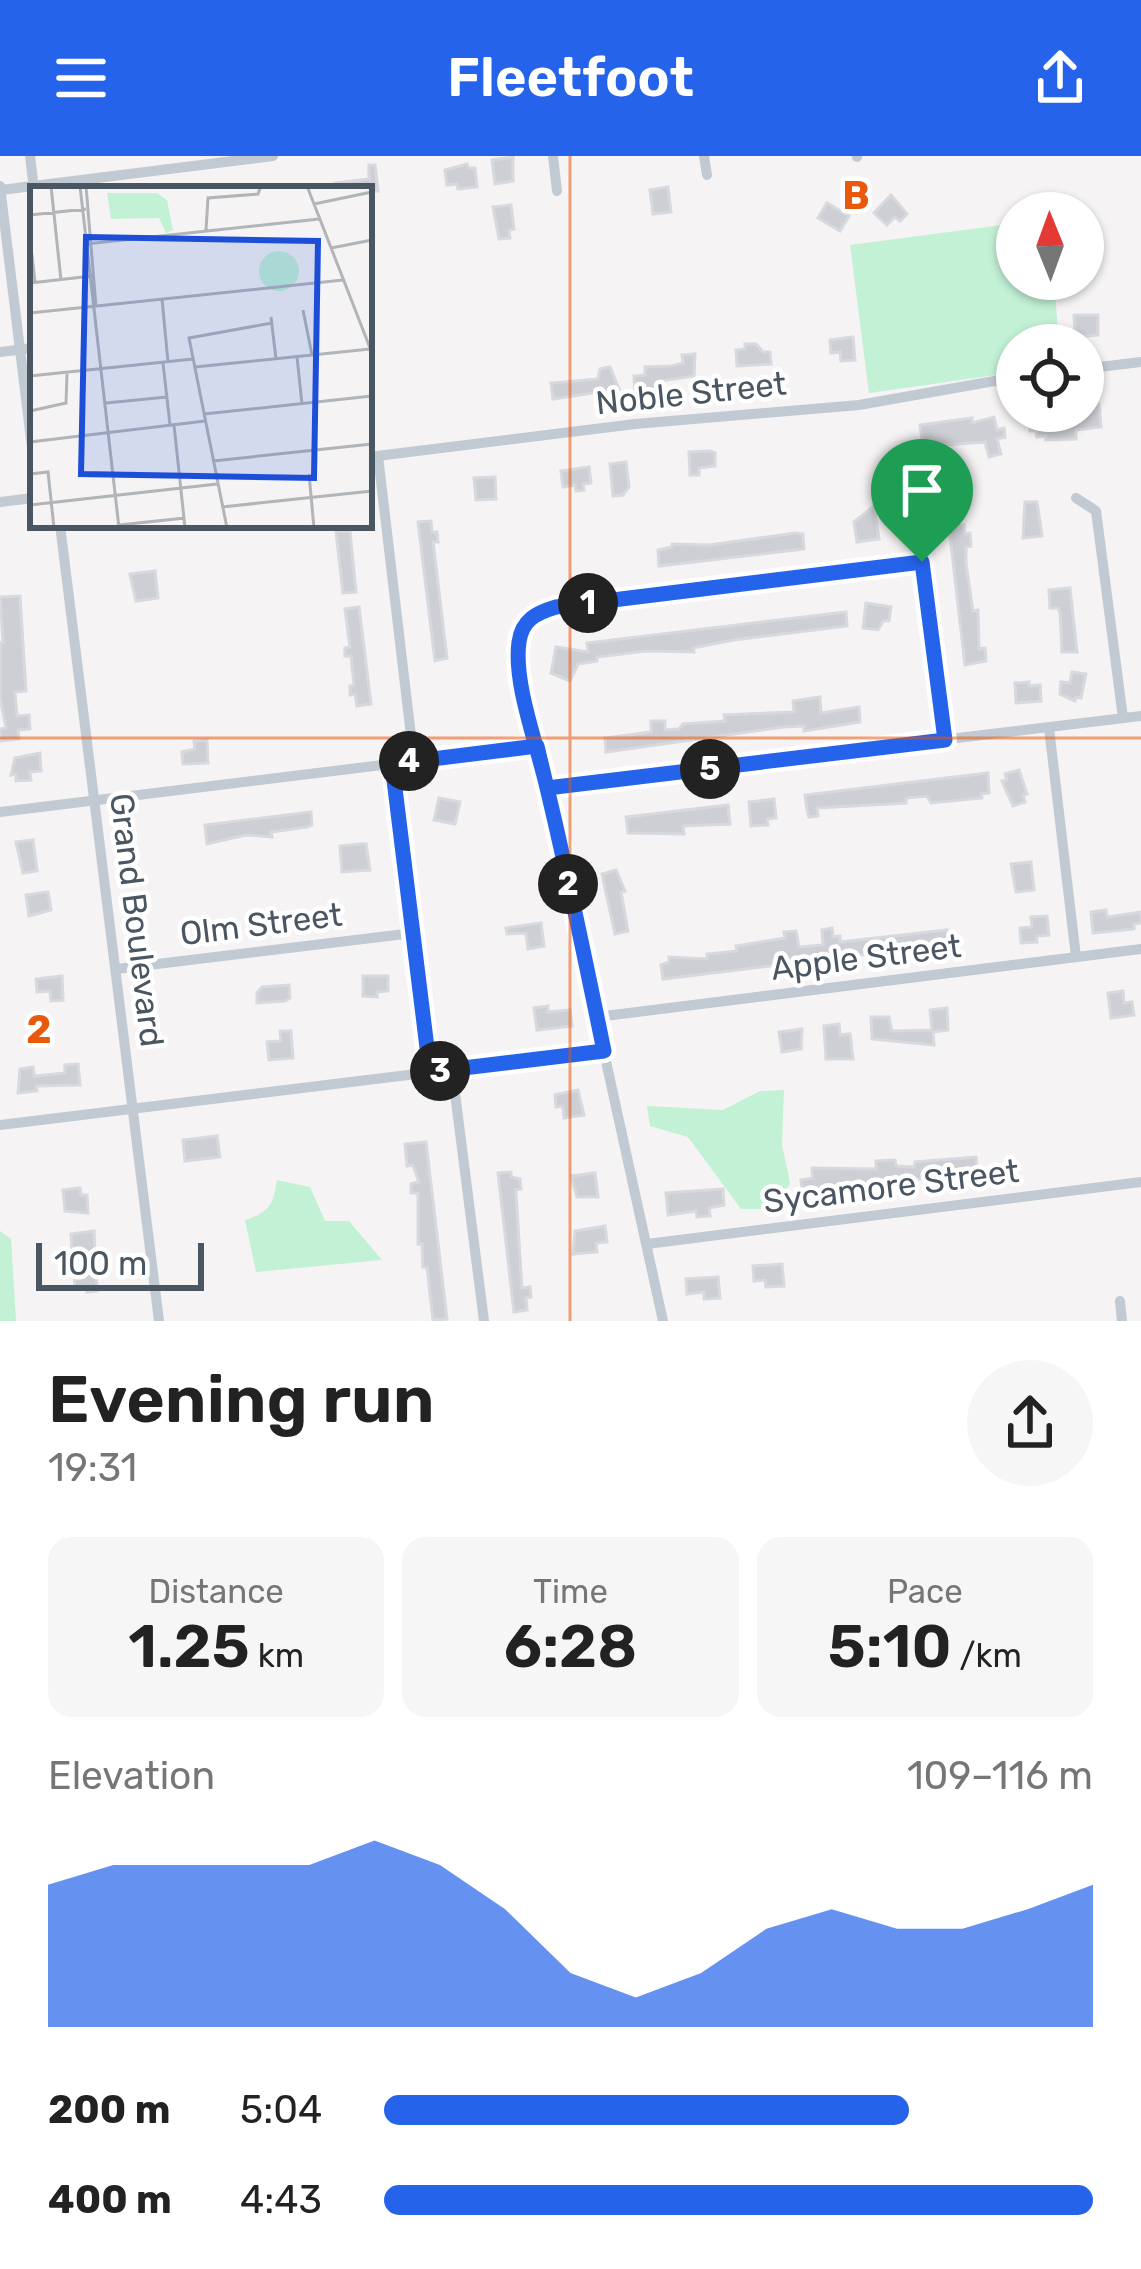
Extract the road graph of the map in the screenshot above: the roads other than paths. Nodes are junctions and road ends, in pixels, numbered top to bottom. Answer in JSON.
{"nodes":[{"id":1,"x":30,"y":156,"type":"edge"},
{"id":2,"x":273,"y":156,"type":"edge"},
{"id":3,"x":553,"y":156,"type":"edge"},
{"id":4,"x":704,"y":156,"type":"edge"},
{"id":5,"x":706,"y":175,"type":"dead end"},
{"id":6,"x":33,"y":186,"type":"edge"},
{"id":7,"x":41,"y":186,"type":"edge"},
{"id":8,"x":30,"y":187,"type":"edge"},
{"id":9,"x":0,"y":188,"type":"edge"},
{"id":10,"x":557,"y":191,"type":"dead end"},
{"id":11,"x":27,"y":349,"type":"edge"},
{"id":12,"x":0,"y":352,"type":"edge"},
{"id":13,"x":1141,"y":362,"type":"edge"},
{"id":14,"x":1104,"y":366,"type":"edge"},
{"id":15,"x":996,"y":381,"type":"edge"},
{"id":16,"x":30,"y":402,"type":"edge"},
{"id":17,"x":374,"y":456,"type":"edge"},
{"id":18,"x":30,"y":498,"type":"edge"},
{"id":19,"x":1076,"y":498,"type":"dead end"},
{"id":20,"x":0,"y":502,"type":"edge"},
{"id":21,"x":60,"y":528,"type":"edge"},
{"id":22,"x":919,"y":534,"type":"dead end"},
{"id":23,"x":922,"y":562,"type":"junction"},
{"id":24,"x":1141,"y":716,"type":"edge"},
{"id":25,"x":1123,"y":718,"type":"junction"},
{"id":26,"x":1048,"y":728,"type":"junction"},
{"id":27,"x":945,"y":740,"type":"junction"},
{"id":28,"x":537,"y":746,"type":"junction"},
{"id":29,"x":414,"y":760,"type":"junction"},
{"id":30,"x":392,"y":764,"type":"junction"},
{"id":31,"x":547,"y":788,"type":"junction"},
{"id":32,"x":94,"y":801,"type":"junction"},
{"id":33,"x":0,"y":812,"type":"edge"},
{"id":34,"x":413,"y":933,"type":"junction"},
{"id":35,"x":1141,"y":949,"type":"edge"},
{"id":36,"x":1076,"y":957,"type":"junction"},
{"id":37,"x":116,"y":969,"type":"junction"},
{"id":38,"x":597,"y":1017,"type":"junction"},
{"id":39,"x":604,"y":1051,"type":"junction"},
{"id":40,"x":452,"y":1070,"type":"junction"},
{"id":41,"x":430,"y":1072,"type":"junction"},
{"id":42,"x":133,"y":1108,"type":"junction"},
{"id":43,"x":0,"y":1125,"type":"edge"},
{"id":44,"x":1141,"y":1182,"type":"edge"},
{"id":45,"x":647,"y":1244,"type":"junction"},
{"id":46,"x":1120,"y":1301,"type":"dead end"},
{"id":47,"x":159,"y":1321,"type":"edge"},
{"id":48,"x":484,"y":1321,"type":"edge"},
{"id":49,"x":663,"y":1321,"type":"edge"},
{"id":50,"x":1122,"y":1321,"type":"edge"}],
"edges":[{"from":1,"to":6,"type":"street"},
{"from":2,"to":7,"type":"street"},
{"from":3,"to":10,"type":"street"},
{"from":4,"to":5,"type":"street"},
{"from":8,"to":9,"type":"street"},
{"from":9,"to":11,"type":"street"},
{"from":11,"to":12,"type":"street"},
{"from":11,"to":16,"type":"street"},
{"from":13,"to":14,"type":"street"},
{"from":15,"to":17,"type":"street","name":"Noble Street"},
{"from":17,"to":29,"type":"street"},
{"from":18,"to":20,"type":"street"},
{"from":19,"to":25,"type":"street"},
{"from":21,"to":32,"type":"street","name":"Grand Boulevard"},
{"from":22,"to":23,"type":"street"},
{"from":23,"to":27,"type":"street"},
{"from":23,"to":28,"type":"street"},
{"from":24,"to":25,"type":"street"},
{"from":25,"to":26,"type":"street"},
{"from":26,"to":27,"type":"street"},
{"from":26,"to":36,"type":"street"},
{"from":27,"to":31,"type":"street"},
{"from":28,"to":29,"type":"street"},
{"from":28,"to":31,"type":"street"},
{"from":29,"to":30,"type":"street"},
{"from":30,"to":32,"type":"street"},
{"from":30,"to":34,"type":"street"},
{"from":31,"to":38,"type":"street"},
{"from":32,"to":33,"type":"street"},
{"from":32,"to":37,"type":"street","name":"Grand Boulevard"},
{"from":34,"to":37,"type":"street","name":"Olm Street"},
{"from":34,"to":41,"type":"street"},
{"from":35,"to":36,"type":"street","name":"Apple Street"},
{"from":36,"to":38,"type":"street","name":"Apple Street"},
{"from":37,"to":42,"type":"street","name":"Grand Boulevard"},
{"from":38,"to":39,"type":"street"},
{"from":39,"to":40,"type":"street"},
{"from":39,"to":45,"type":"street"},
{"from":40,"to":41,"type":"street"},
{"from":40,"to":48,"type":"street"},
{"from":41,"to":42,"type":"street"},
{"from":42,"to":43,"type":"street"},
{"from":42,"to":47,"type":"street","name":"Grand Boulevard"},
{"from":44,"to":45,"type":"street","name":"Sycamore Street"},
{"from":45,"to":49,"type":"street"},
{"from":46,"to":50,"type":"street"}]}
